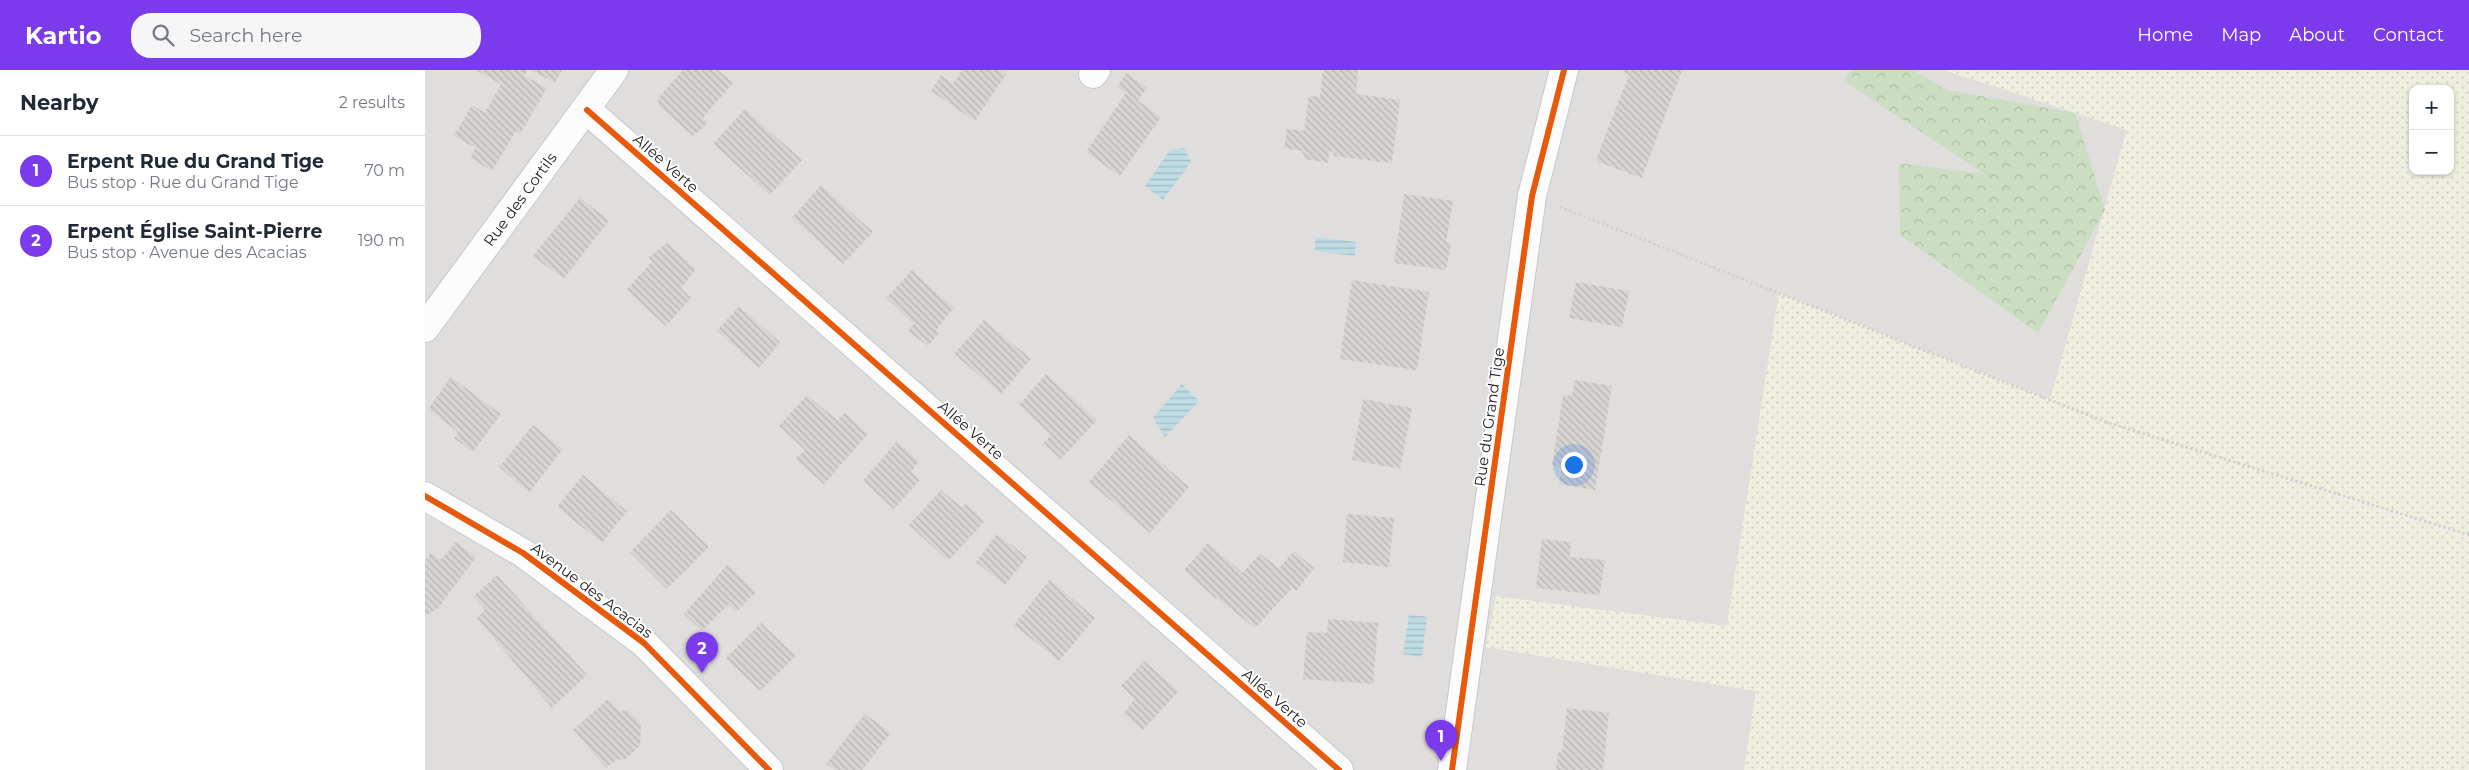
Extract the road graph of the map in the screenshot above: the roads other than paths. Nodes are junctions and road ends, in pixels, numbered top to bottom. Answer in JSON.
{"nodes":[{"id":1,"x":614,"y":70,"type":"edge"},
{"id":2,"x":1564,"y":70,"type":"edge"},
{"id":3,"x":587,"y":110,"type":"junction"},
{"id":4,"x":425,"y":328,"type":"edge"},
{"id":5,"x":425,"y":496,"type":"edge"},
{"id":6,"x":769,"y":770,"type":"edge"},
{"id":7,"x":1339,"y":770,"type":"edge"},
{"id":8,"x":1453,"y":770,"type":"edge"}],
"edges":[{"from":1,"to":3,"type":"street","name":"Rue des Cortils"},
{"from":2,"to":8,"type":"street","name":"Rue du Grand Tige"},
{"from":3,"to":4,"type":"street","name":"Rue des Cortils"},
{"from":3,"to":7,"type":"street","name":"Allée Verte"},
{"from":5,"to":6,"type":"street","name":"Avenue des Acacias"}]}
